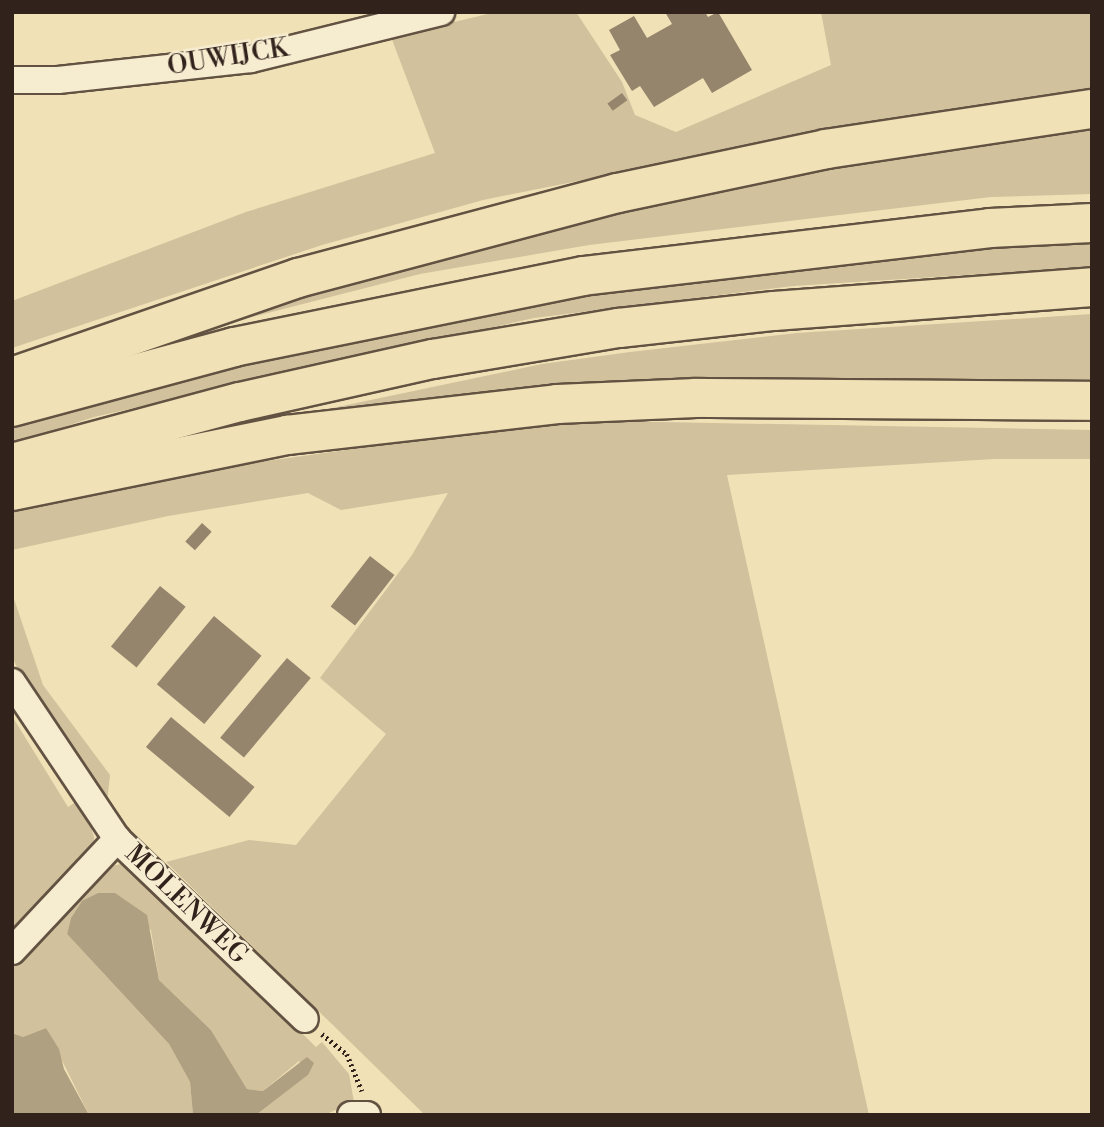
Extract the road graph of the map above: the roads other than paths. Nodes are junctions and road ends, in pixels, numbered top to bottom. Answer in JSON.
{"nodes":[{"id":1,"x":441,"y":12,"type":"edge"},
{"id":2,"x":12,"y":80,"type":"edge"},
{"id":3,"x":1092,"y":109,"type":"edge"},
{"id":4,"x":1092,"y":223,"type":"edge"},
{"id":5,"x":1092,"y":287,"type":"edge"},
{"id":6,"x":12,"y":377,"type":"edge"},
{"id":7,"x":1092,"y":401,"type":"edge"},
{"id":8,"x":12,"y":407,"type":"edge"},
{"id":9,"x":15,"y":477,"type":"edge"},
{"id":10,"x":12,"y":682,"type":"edge"},
{"id":11,"x":117,"y":839,"type":"junction"},
{"id":12,"x":12,"y":951,"type":"edge"},
{"id":13,"x":305,"y":1019,"type":"road end"}],
"edges":[{"from":1,"to":2,"type":"street","name":"OUWIJCK"},
{"from":3,"to":6,"type":"highway"},
{"from":4,"to":8,"type":"highway"},
{"from":5,"to":9,"type":"highway"},
{"from":7,"to":9,"type":"highway"},
{"from":10,"to":11,"type":"street","name":"MOLENWEG"},
{"from":11,"to":12,"type":"street"},
{"from":11,"to":13,"type":"street","name":"MOLENWEG"}]}
